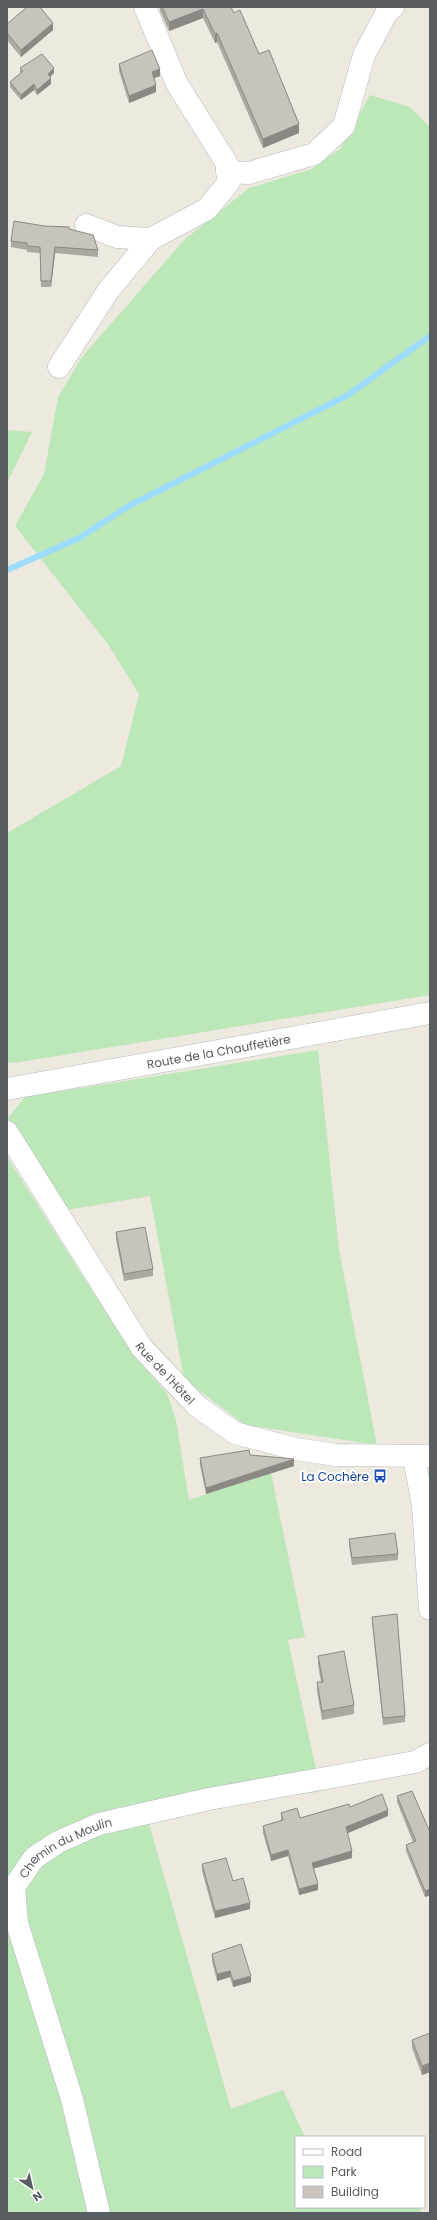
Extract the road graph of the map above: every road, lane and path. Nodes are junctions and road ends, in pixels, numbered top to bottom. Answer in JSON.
{"nodes":[{"id":1,"x":145,"y":7,"type":"edge"},
{"id":2,"x":393,"y":7,"type":"edge"},
{"id":3,"x":227,"y":172,"type":"junction"},
{"id":4,"x":86,"y":225,"type":"dead end"},
{"id":5,"x":151,"y":239,"type":"junction"},
{"id":6,"x":59,"y":367,"type":"dead end"},
{"id":7,"x":430,"y":1014,"type":"edge"},
{"id":8,"x":7,"y":1089,"type":"edge"},
{"id":9,"x":7,"y":1132,"type":"edge"},
{"id":10,"x":422,"y":1456,"type":"edge"},
{"id":11,"x":430,"y":1609,"type":"edge"},
{"id":12,"x":430,"y":1754,"type":"edge"},
{"id":13,"x":99,"y":2213,"type":"edge"}],
"edges":[{"from":1,"to":3,"type":"street"},
{"from":2,"to":3,"type":"street"},
{"from":3,"to":5,"type":"street"},
{"from":4,"to":5,"type":"street"},
{"from":5,"to":6,"type":"street"},
{"from":7,"to":8,"type":"street","name":"Route de la Chauffetière"},
{"from":9,"to":10,"type":"street","name":"Rue de l'Hôtel"},
{"from":10,"to":11,"type":"street"},
{"from":12,"to":13,"type":"street","name":"Chemin du Moulin"}]}
